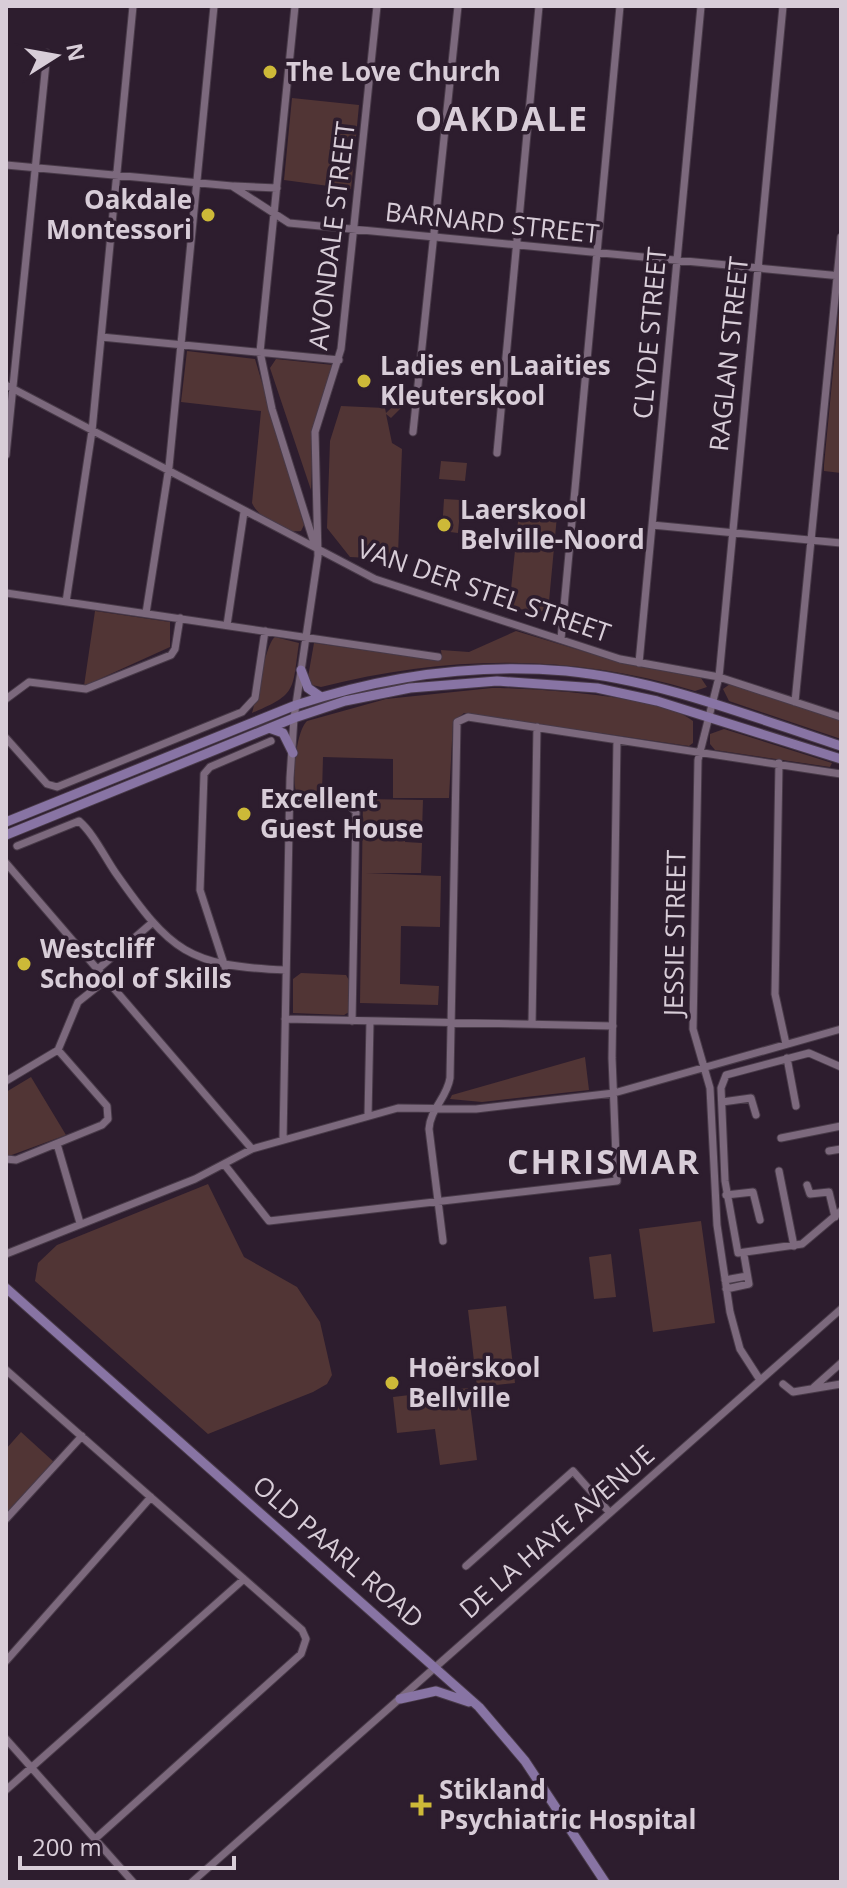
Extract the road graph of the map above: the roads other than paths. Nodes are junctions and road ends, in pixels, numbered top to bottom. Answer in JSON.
{"nodes":[{"id":1,"x":133,"y":6,"type":"edge"},
{"id":2,"x":214,"y":6,"type":"edge"},
{"id":3,"x":295,"y":6,"type":"edge"},
{"id":4,"x":377,"y":6,"type":"edge"},
{"id":5,"x":458,"y":6,"type":"edge"},
{"id":6,"x":539,"y":6,"type":"edge"},
{"id":7,"x":620,"y":6,"type":"edge"},
{"id":8,"x":701,"y":6,"type":"edge"},
{"id":9,"x":783,"y":6,"type":"edge"},
{"id":10,"x":47,"y":53,"type":"dead end"},
{"id":11,"x":6,"y":165,"type":"edge"},
{"id":12,"x":36,"y":168,"type":"junction"},
{"id":13,"x":116,"y":176,"type":"junction"},
{"id":14,"x":196,"y":183,"type":"junction"},
{"id":15,"x":232,"y":186,"type":"junction"},
{"id":16,"x":277,"y":188,"type":"junction"},
{"id":17,"x":274,"y":216,"type":"junction"},
{"id":18,"x":354,"y":230,"type":"junction"},
{"id":19,"x":841,"y":237,"type":"edge"},
{"id":20,"x":435,"y":238,"type":"junction"},
{"id":21,"x":516,"y":245,"type":"junction"},
{"id":22,"x":597,"y":253,"type":"junction"},
{"id":23,"x":677,"y":261,"type":"junction"},
{"id":24,"x":758,"y":268,"type":"junction"},
{"id":25,"x":839,"y":275,"type":"edge"},
{"id":26,"x":101,"y":337,"type":"junction"},
{"id":27,"x":181,"y":344,"type":"junction"},
{"id":28,"x":260,"y":352,"type":"junction"},
{"id":29,"x":339,"y":360,"type":"junction"},
{"id":30,"x":6,"y":385,"type":"edge"},
{"id":31,"x":15,"y":389,"type":"junction"},
{"id":32,"x":92,"y":431,"type":"junction"},
{"id":33,"x":413,"y":432,"type":"dead end"},
{"id":34,"x":497,"y":453,"type":"dead end"},
{"id":35,"x":6,"y":455,"type":"edge"},
{"id":36,"x":168,"y":472,"type":"junction"},
{"id":37,"x":244,"y":512,"type":"junction"},
{"id":38,"x":652,"y":525,"type":"junction"},
{"id":39,"x":732,"y":533,"type":"junction"},
{"id":40,"x":812,"y":540,"type":"junction"},
{"id":41,"x":841,"y":543,"type":"edge"},
{"id":42,"x":317,"y":552,"type":"junction"},
{"id":43,"x":6,"y":593,"type":"edge"},
{"id":44,"x":66,"y":602,"type":"junction"},
{"id":45,"x":146,"y":613,"type":"junction"},
{"id":46,"x":180,"y":618,"type":"junction"},
{"id":47,"x":227,"y":625,"type":"junction"},
{"id":48,"x":265,"y":631,"type":"junction"},
{"id":49,"x":306,"y":637,"type":"junction"},
{"id":50,"x":561,"y":639,"type":"junction"},
{"id":51,"x":438,"y":657,"type":"dead end"},
{"id":52,"x":639,"y":663,"type":"junction"},
{"id":53,"x":301,"y":670,"type":"junction"},
{"id":54,"x":719,"y":677,"type":"junction"},
{"id":55,"x":321,"y":697,"type":"junction"},
{"id":56,"x":6,"y":699,"type":"edge"},
{"id":57,"x":795,"y":702,"type":"junction"},
{"id":58,"x":296,"y":705,"type":"junction"},
{"id":59,"x":712,"y":705,"type":"junction"},
{"id":60,"x":709,"y":716,"type":"junction"},
{"id":61,"x":841,"y":717,"type":"edge"},
{"id":62,"x":294,"y":718,"type":"junction"},
{"id":63,"x":537,"y":727,"type":"junction"},
{"id":64,"x":269,"y":728,"type":"junction"},
{"id":65,"x":6,"y":738,"type":"edge"},
{"id":66,"x":617,"y":740,"type":"junction"},
{"id":67,"x":271,"y":741,"type":"dead end"},
{"id":68,"x":841,"y":746,"type":"edge"},
{"id":69,"x":699,"y":751,"type":"junction"},
{"id":70,"x":293,"y":753,"type":"junction"},
{"id":71,"x":841,"y":759,"type":"edge"},
{"id":72,"x":779,"y":763,"type":"junction"},
{"id":73,"x":841,"y":774,"type":"edge"},
{"id":74,"x":290,"y":801,"type":"junction"},
{"id":75,"x":6,"y":822,"type":"edge"},
{"id":76,"x":6,"y":835,"type":"edge"},
{"id":77,"x":17,"y":846,"type":"dead end"},
{"id":78,"x":6,"y":863,"type":"edge"},
{"id":79,"x":153,"y":922,"type":"junction"},
{"id":80,"x":225,"y":967,"type":"junction"},
{"id":81,"x":98,"y":969,"type":"junction"},
{"id":82,"x":286,"y":970,"type":"junction"},
{"id":83,"x":107,"y":979,"type":"junction"},
{"id":84,"x":285,"y":1019,"type":"junction"},
{"id":85,"x":352,"y":1021,"type":"junction"},
{"id":86,"x":370,"y":1021,"type":"junction"},
{"id":87,"x":450,"y":1023,"type":"junction"},
{"id":88,"x":532,"y":1024,"type":"junction"},
{"id":89,"x":613,"y":1026,"type":"junction"},
{"id":90,"x":841,"y":1029,"type":"edge"},
{"id":91,"x":786,"y":1044,"type":"junction"},
{"id":92,"x":58,"y":1050,"type":"junction"},
{"id":93,"x":787,"y":1058,"type":"junction"},
{"id":94,"x":705,"y":1067,"type":"junction"},
{"id":95,"x":841,"y":1067,"type":"edge"},
{"id":96,"x":6,"y":1081,"type":"edge"},
{"id":97,"x":614,"y":1093,"type":"junction"},
{"id":98,"x":722,"y":1102,"type":"junction"},
{"id":99,"x":796,"y":1106,"type":"dead end"},
{"id":100,"x":437,"y":1107,"type":"junction"},
{"id":101,"x":756,"y":1115,"type":"dead end"},
{"id":102,"x":368,"y":1116,"type":"junction"},
{"id":103,"x":841,"y":1126,"type":"edge"},
{"id":104,"x":781,"y":1138,"type":"dead end"},
{"id":105,"x":283,"y":1139,"type":"junction"},
{"id":106,"x":57,"y":1144,"type":"junction"},
{"id":107,"x":252,"y":1149,"type":"junction"},
{"id":108,"x":841,"y":1149,"type":"edge"},
{"id":109,"x":829,"y":1151,"type":"dead end"},
{"id":110,"x":6,"y":1159,"type":"edge"},
{"id":111,"x":224,"y":1164,"type":"junction"},
{"id":112,"x":779,"y":1171,"type":"dead end"},
{"id":113,"x":807,"y":1185,"type":"dead end"},
{"id":114,"x":726,"y":1195,"type":"junction"},
{"id":115,"x":438,"y":1201,"type":"junction"},
{"id":116,"x":838,"y":1214,"type":"edge"},
{"id":117,"x":760,"y":1220,"type":"dead end"},
{"id":118,"x":80,"y":1223,"type":"junction"},
{"id":119,"x":443,"y":1241,"type":"dead end"},
{"id":120,"x":794,"y":1246,"type":"junction"},
{"id":121,"x":6,"y":1254,"type":"edge"},
{"id":122,"x":744,"y":1255,"type":"junction"},
{"id":123,"x":732,"y":1283,"type":"junction"},
{"id":124,"x":6,"y":1288,"type":"edge"},
{"id":125,"x":841,"y":1309,"type":"edge"},
{"id":126,"x":841,"y":1363,"type":"edge"},
{"id":127,"x":8,"y":1375,"type":"edge"},
{"id":128,"x":760,"y":1380,"type":"junction"},
{"id":129,"x":783,"y":1384,"type":"dead end"},
{"id":130,"x":841,"y":1384,"type":"edge"},
{"id":131,"x":812,"y":1389,"type":"junction"},
{"id":132,"x":82,"y":1436,"type":"junction"},
{"id":133,"x":151,"y":1497,"type":"junction"},
{"id":134,"x":610,"y":1513,"type":"junction"},
{"id":135,"x":6,"y":1519,"type":"edge"},
{"id":136,"x":466,"y":1566,"type":"dead end"},
{"id":137,"x":244,"y":1579,"type":"junction"},
{"id":138,"x":6,"y":1661,"type":"edge"},
{"id":139,"x":436,"y":1666,"type":"junction"},
{"id":140,"x":400,"y":1699,"type":"junction"},
{"id":141,"x":479,"y":1707,"type":"junction"},
{"id":142,"x":6,"y":1739,"type":"edge"},
{"id":143,"x":31,"y":1768,"type":"junction"},
{"id":144,"x":6,"y":1790,"type":"edge"},
{"id":145,"x":95,"y":1839,"type":"junction"},
{"id":146,"x":133,"y":1882,"type":"edge"},
{"id":147,"x":192,"y":1882,"type":"edge"},
{"id":148,"x":605,"y":1882,"type":"edge"}],
"edges":[{"from":1,"to":13,"type":"street"},
{"from":2,"to":14,"type":"street"},
{"from":3,"to":16,"type":"street"},
{"from":4,"to":18,"type":"street","name":"AVONDALE STREET"},
{"from":5,"to":20,"type":"street"},
{"from":6,"to":21,"type":"street"},
{"from":7,"to":22,"type":"street"},
{"from":8,"to":23,"type":"street","name":"CLYDE STREET"},
{"from":9,"to":24,"type":"street","name":"RAGLAN STREET"},
{"from":10,"to":12,"type":"street"},
{"from":11,"to":12,"type":"street"},
{"from":12,"to":13,"type":"street"},
{"from":12,"to":31,"type":"street"},
{"from":13,"to":14,"type":"street"},
{"from":13,"to":26,"type":"street"},
{"from":14,"to":15,"type":"street"},
{"from":14,"to":27,"type":"street"},
{"from":15,"to":16,"type":"street"},
{"from":15,"to":17,"type":"street","name":"BARNARD STREET"},
{"from":16,"to":17,"type":"street"},
{"from":17,"to":18,"type":"street","name":"BARNARD STREET"},
{"from":17,"to":28,"type":"street"},
{"from":18,"to":20,"type":"street","name":"BARNARD STREET"},
{"from":18,"to":29,"type":"street","name":"AVONDALE STREET"},
{"from":19,"to":25,"type":"street"},
{"from":20,"to":21,"type":"street","name":"BARNARD STREET"},
{"from":20,"to":33,"type":"street"},
{"from":21,"to":22,"type":"street","name":"BARNARD STREET"},
{"from":21,"to":34,"type":"street"},
{"from":22,"to":23,"type":"street","name":"BARNARD STREET"},
{"from":22,"to":50,"type":"street"},
{"from":23,"to":24,"type":"street","name":"BARNARD STREET"},
{"from":23,"to":38,"type":"street","name":"CLYDE STREET"},
{"from":24,"to":25,"type":"street","name":"BARNARD STREET"},
{"from":24,"to":39,"type":"street","name":"RAGLAN STREET"},
{"from":25,"to":40,"type":"street"},
{"from":26,"to":27,"type":"street"},
{"from":26,"to":32,"type":"street"},
{"from":27,"to":28,"type":"street"},
{"from":27,"to":36,"type":"street"},
{"from":28,"to":29,"type":"street"},
{"from":28,"to":42,"type":"street"},
{"from":29,"to":42,"type":"street","name":"AVONDALE STREET"},
{"from":30,"to":31,"type":"street","name":"VAN DER STEL STREET"},
{"from":31,"to":32,"type":"street","name":"VAN DER STEL STREET"},
{"from":31,"to":35,"type":"street"},
{"from":32,"to":36,"type":"street","name":"VAN DER STEL STREET"},
{"from":32,"to":44,"type":"street"},
{"from":36,"to":37,"type":"street","name":"VAN DER STEL STREET"},
{"from":36,"to":45,"type":"street"},
{"from":37,"to":42,"type":"street","name":"VAN DER STEL STREET"},
{"from":37,"to":47,"type":"street"},
{"from":38,"to":39,"type":"street"},
{"from":38,"to":52,"type":"street","name":"CLYDE STREET"},
{"from":39,"to":40,"type":"street"},
{"from":39,"to":54,"type":"street","name":"RAGLAN STREET"},
{"from":40,"to":41,"type":"street"},
{"from":40,"to":57,"type":"street"},
{"from":42,"to":49,"type":"street","name":"AVONDALE STREET"},
{"from":42,"to":50,"type":"street","name":"VAN DER STEL STREET"},
{"from":43,"to":44,"type":"street"},
{"from":44,"to":45,"type":"street"},
{"from":45,"to":46,"type":"street"},
{"from":46,"to":47,"type":"street"},
{"from":46,"to":56,"type":"street"},
{"from":47,"to":48,"type":"street"},
{"from":48,"to":49,"type":"street"},
{"from":48,"to":65,"type":"street"},
{"from":49,"to":51,"type":"street"},
{"from":49,"to":53,"type":"street","name":"AVONDALE STREET"},
{"from":50,"to":52,"type":"street","name":"VAN DER STEL STREET"},
{"from":52,"to":54,"type":"street","name":"VAN DER STEL STREET"},
{"from":53,"to":55,"type":"main road"},
{"from":53,"to":58,"type":"street","name":"AVONDALE STREET"},
{"from":54,"to":57,"type":"street","name":"VAN DER STEL STREET"},
{"from":54,"to":59,"type":"street","name":"RAGLAN STREET"},
{"from":55,"to":58,"type":"main road"},
{"from":55,"to":59,"type":"main road"},
{"from":57,"to":61,"type":"street","name":"VAN DER STEL STREET"},
{"from":58,"to":62,"type":"street","name":"AVONDALE STREET"},
{"from":58,"to":75,"type":"main road"},
{"from":59,"to":60,"type":"street","name":"RAGLAN STREET"},
{"from":59,"to":68,"type":"main road"},
{"from":60,"to":62,"type":"main road"},
{"from":60,"to":69,"type":"street","name":"JESSIE STREET"},
{"from":60,"to":71,"type":"main road"},
{"from":62,"to":64,"type":"main road"},
{"from":62,"to":70,"type":"street","name":"AVONDALE STREET"},
{"from":63,"to":66,"type":"street"},
{"from":63,"to":87,"type":"street"},
{"from":63,"to":88,"type":"street"},
{"from":64,"to":70,"type":"main road"},
{"from":64,"to":76,"type":"main road"},
{"from":66,"to":69,"type":"street"},
{"from":66,"to":89,"type":"street"},
{"from":67,"to":80,"type":"street"},
{"from":69,"to":72,"type":"street"},
{"from":69,"to":94,"type":"street","name":"JESSIE STREET"},
{"from":70,"to":74,"type":"street","name":"AVONDALE STREET"},
{"from":72,"to":73,"type":"street"},
{"from":72,"to":91,"type":"street"},
{"from":74,"to":82,"type":"street","name":"AVONDALE STREET"},
{"from":74,"to":85,"type":"street"},
{"from":77,"to":79,"type":"street"},
{"from":78,"to":81,"type":"street"},
{"from":79,"to":80,"type":"street"},
{"from":79,"to":81,"type":"street"},
{"from":80,"to":82,"type":"street"},
{"from":81,"to":83,"type":"street"},
{"from":82,"to":84,"type":"street","name":"AVONDALE STREET"},
{"from":83,"to":92,"type":"street"},
{"from":83,"to":107,"type":"street"},
{"from":84,"to":85,"type":"street"},
{"from":84,"to":105,"type":"street","name":"AVONDALE STREET"},
{"from":85,"to":86,"type":"street"},
{"from":86,"to":87,"type":"street"},
{"from":86,"to":102,"type":"street"},
{"from":87,"to":88,"type":"street"},
{"from":87,"to":100,"type":"street"},
{"from":88,"to":89,"type":"street"},
{"from":89,"to":97,"type":"street"},
{"from":90,"to":91,"type":"street"},
{"from":91,"to":94,"type":"street"},
{"from":92,"to":96,"type":"street"},
{"from":92,"to":106,"type":"street"},
{"from":93,"to":95,"type":"street"},
{"from":93,"to":98,"type":"street"},
{"from":93,"to":99,"type":"street"},
{"from":94,"to":97,"type":"street"},
{"from":94,"to":123,"type":"street","name":"JESSIE STREET"},
{"from":97,"to":100,"type":"street"},
{"from":97,"to":115,"type":"street"},
{"from":98,"to":101,"type":"street"},
{"from":98,"to":114,"type":"street"},
{"from":100,"to":102,"type":"street"},
{"from":100,"to":115,"type":"street"},
{"from":102,"to":105,"type":"street"},
{"from":103,"to":104,"type":"street"},
{"from":105,"to":107,"type":"street"},
{"from":106,"to":110,"type":"street"},
{"from":106,"to":118,"type":"street"},
{"from":107,"to":111,"type":"street"},
{"from":108,"to":109,"type":"street"},
{"from":111,"to":115,"type":"street"},
{"from":111,"to":118,"type":"street"},
{"from":112,"to":120,"type":"street"},
{"from":113,"to":116,"type":"street"},
{"from":114,"to":117,"type":"street"},
{"from":114,"to":122,"type":"street"},
{"from":115,"to":119,"type":"street"},
{"from":116,"to":120,"type":"street"},
{"from":118,"to":121,"type":"street"},
{"from":120,"to":122,"type":"street"},
{"from":122,"to":123,"type":"street"},
{"from":123,"to":128,"type":"street","name":"JESSIE STREET"},
{"from":124,"to":139,"type":"main road","name":"OLD PAARL ROAD"},
{"from":125,"to":128,"type":"street","name":"DE LA HAYE AVENUE"},
{"from":126,"to":131,"type":"street"},
{"from":127,"to":132,"type":"street"},
{"from":128,"to":134,"type":"street","name":"DE LA HAYE AVENUE"},
{"from":129,"to":131,"type":"street"},
{"from":130,"to":131,"type":"street"},
{"from":132,"to":133,"type":"street"},
{"from":132,"to":135,"type":"street"},
{"from":133,"to":137,"type":"street"},
{"from":133,"to":138,"type":"street"},
{"from":134,"to":136,"type":"street"},
{"from":134,"to":139,"type":"street","name":"DE LA HAYE AVENUE"},
{"from":137,"to":143,"type":"street"},
{"from":137,"to":145,"type":"street"},
{"from":139,"to":140,"type":"street","name":"DE LA HAYE AVENUE"},
{"from":139,"to":141,"type":"main road","name":"OLD PAARL ROAD"},
{"from":140,"to":141,"type":"main road"},
{"from":140,"to":147,"type":"street","name":"DE LA HAYE AVENUE"},
{"from":141,"to":148,"type":"main road","name":"OLD PAARL ROAD"},
{"from":142,"to":143,"type":"street"},
{"from":143,"to":144,"type":"street"},
{"from":143,"to":145,"type":"street"},
{"from":145,"to":146,"type":"street"}]}
